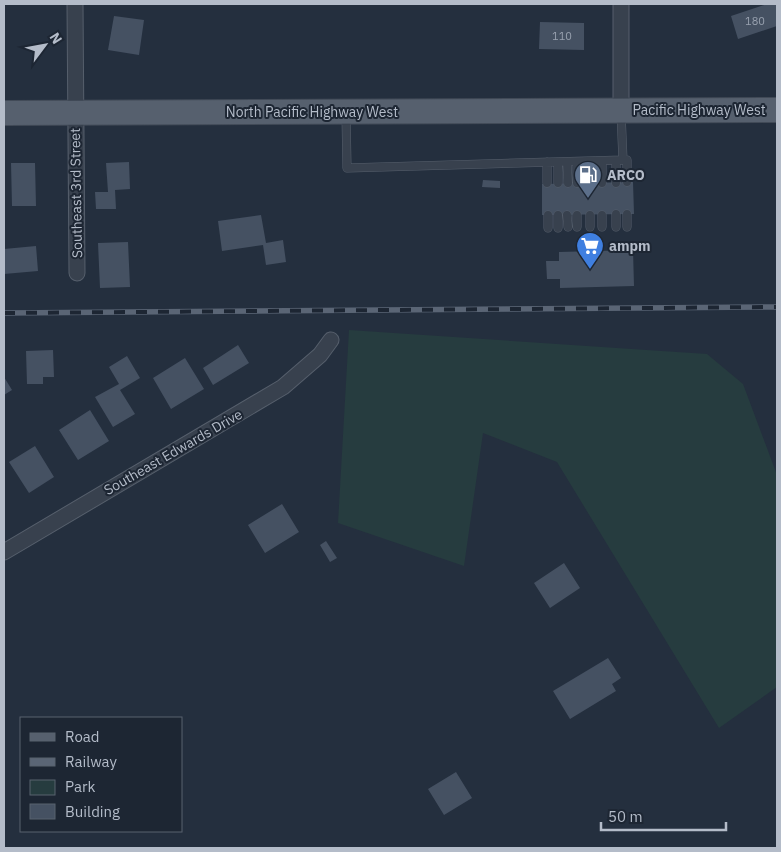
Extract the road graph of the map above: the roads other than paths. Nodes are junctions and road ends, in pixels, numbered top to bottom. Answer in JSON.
{"nodes":[{"id":1,"x":75,"y":4,"type":"edge"},
{"id":2,"x":621,"y":4,"type":"edge"},
{"id":3,"x":621,"y":110,"type":"junction"},
{"id":4,"x":777,"y":110,"type":"edge"},
{"id":5,"x":346,"y":112,"type":"junction"},
{"id":6,"x":4,"y":113,"type":"edge"},
{"id":7,"x":76,"y":113,"type":"junction"},
{"id":8,"x":627,"y":160,"type":"dead end"},
{"id":9,"x":590,"y":161,"type":"junction"},
{"id":10,"x":602,"y":161,"type":"junction"},
{"id":11,"x":616,"y":161,"type":"junction"},
{"id":12,"x":547,"y":162,"type":"junction"},
{"id":13,"x":558,"y":162,"type":"junction"},
{"id":14,"x":567,"y":162,"type":"junction"},
{"id":15,"x":577,"y":162,"type":"junction"},
{"id":16,"x":616,"y":182,"type":"dead end"},
{"id":17,"x":627,"y":182,"type":"dead end"},
{"id":18,"x":558,"y":183,"type":"dead end"},
{"id":19,"x":568,"y":183,"type":"dead end"},
{"id":20,"x":577,"y":183,"type":"dead end"},
{"id":21,"x":590,"y":183,"type":"dead end"},
{"id":22,"x":602,"y":183,"type":"dead end"},
{"id":23,"x":547,"y":184,"type":"dead end"},
{"id":24,"x":616,"y":214,"type":"dead end"},
{"id":25,"x":627,"y":214,"type":"dead end"},
{"id":26,"x":548,"y":215,"type":"dead end"},
{"id":27,"x":558,"y":215,"type":"dead end"},
{"id":28,"x":567,"y":215,"type":"dead end"},
{"id":29,"x":578,"y":215,"type":"dead end"},
{"id":30,"x":590,"y":215,"type":"dead end"},
{"id":31,"x":602,"y":215,"type":"dead end"},
{"id":32,"x":568,"y":227,"type":"dead end"},
{"id":33,"x":577,"y":227,"type":"dead end"},
{"id":34,"x":590,"y":227,"type":"dead end"},
{"id":35,"x":602,"y":227,"type":"dead end"},
{"id":36,"x":616,"y":227,"type":"dead end"},
{"id":37,"x":627,"y":227,"type":"dead end"},
{"id":38,"x":548,"y":228,"type":"dead end"},
{"id":39,"x":558,"y":228,"type":"dead end"},
{"id":40,"x":78,"y":273,"type":"dead end"},
{"id":41,"x":331,"y":340,"type":"dead end"},
{"id":42,"x":4,"y":552,"type":"edge"}],
"edges":[{"from":1,"to":7,"type":"street","name":"Southeast 3rd Street"},
{"from":2,"to":3,"type":"street"},
{"from":3,"to":4,"type":"main road","name":"Pacific Highway West"},
{"from":3,"to":5,"type":"main road","name":"North Pacific Highway West"},
{"from":3,"to":11,"type":"lane"},
{"from":5,"to":7,"type":"main road","name":"North Pacific Highway West"},
{"from":5,"to":12,"type":"lane"},
{"from":6,"to":7,"type":"main road","name":"North Pacific Highway West"},
{"from":7,"to":40,"type":"street","name":"Southeast 3rd Street"},
{"from":8,"to":17,"type":"lane"},
{"from":9,"to":10,"type":"lane"},
{"from":9,"to":15,"type":"lane"},
{"from":9,"to":21,"type":"lane"},
{"from":10,"to":11,"type":"lane"},
{"from":10,"to":22,"type":"lane"},
{"from":11,"to":16,"type":"lane"},
{"from":12,"to":13,"type":"lane"},
{"from":12,"to":23,"type":"lane"},
{"from":13,"to":14,"type":"lane"},
{"from":13,"to":18,"type":"lane"},
{"from":14,"to":15,"type":"lane"},
{"from":14,"to":19,"type":"lane"},
{"from":15,"to":20,"type":"lane"},
{"from":24,"to":36,"type":"lane"},
{"from":25,"to":37,"type":"lane"},
{"from":26,"to":38,"type":"lane"},
{"from":27,"to":39,"type":"lane"},
{"from":28,"to":32,"type":"lane"},
{"from":29,"to":33,"type":"lane"},
{"from":30,"to":34,"type":"lane"},
{"from":31,"to":35,"type":"lane"},
{"from":41,"to":42,"type":"street","name":"Southeast Edwards Drive"}]}
